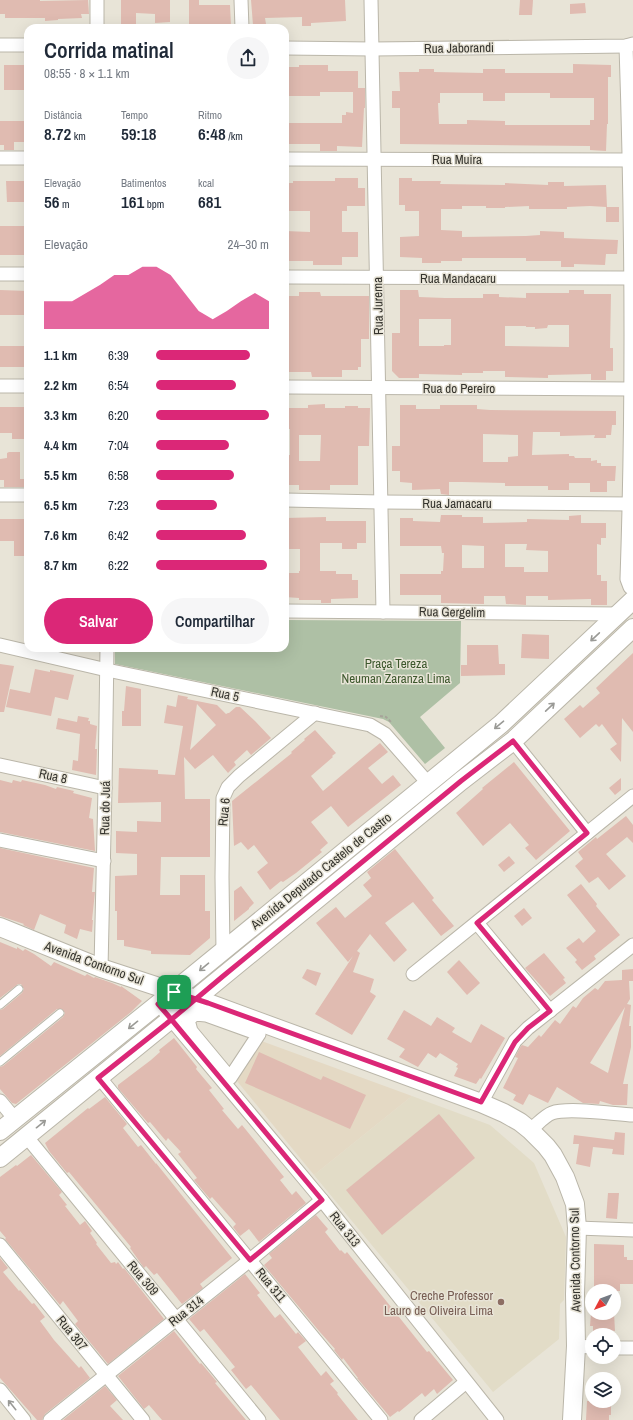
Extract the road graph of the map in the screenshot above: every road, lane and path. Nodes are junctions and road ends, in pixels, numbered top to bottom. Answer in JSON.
{"nodes":[{"id":1,"x":97,"y":0,"type":"edge"},
{"id":2,"x":241,"y":0,"type":"edge"},
{"id":3,"x":372,"y":0,"type":"edge"},
{"id":4,"x":97,"y":24,"type":"edge"},
{"id":5,"x":242,"y":24,"type":"edge"},
{"id":6,"x":0,"y":45,"type":"edge"},
{"id":7,"x":24,"y":45,"type":"edge"},
{"id":8,"x":629,"y":45,"type":"edge"},
{"id":9,"x":289,"y":48,"type":"edge"},
{"id":10,"x":373,"y":49,"type":"junction"},
{"id":11,"x":0,"y":158,"type":"edge"},
{"id":12,"x":24,"y":158,"type":"edge"},
{"id":13,"x":289,"y":158,"type":"edge"},
{"id":14,"x":375,"y":159,"type":"junction"},
{"id":15,"x":630,"y":160,"type":"junction"},
{"id":16,"x":0,"y":274,"type":"edge"},
{"id":17,"x":24,"y":274,"type":"edge"},
{"id":18,"x":289,"y":277,"type":"edge"},
{"id":19,"x":378,"y":278,"type":"junction"},
{"id":20,"x":630,"y":278,"type":"junction"},
{"id":21,"x":0,"y":386,"type":"edge"},
{"id":22,"x":24,"y":386,"type":"edge"},
{"id":23,"x":289,"y":388,"type":"edge"},
{"id":24,"x":379,"y":388,"type":"junction"},
{"id":25,"x":632,"y":388,"type":"edge"},
{"id":26,"x":0,"y":495,"type":"edge"},
{"id":27,"x":24,"y":495,"type":"edge"},
{"id":28,"x":289,"y":500,"type":"edge"},
{"id":29,"x":381,"y":502,"type":"junction"},
{"id":30,"x":630,"y":504,"type":"junction"},
{"id":31,"x":633,"y":589,"type":"edge"},
{"id":32,"x":633,"y":600,"type":"edge"},
{"id":33,"x":289,"y":611,"type":"edge"},
{"id":34,"x":383,"y":612,"type":"junction"},
{"id":35,"x":619,"y":614,"type":"junction"},
{"id":36,"x":633,"y":628,"type":"edge"},
{"id":37,"x":0,"y":645,"type":"edge"},
{"id":38,"x":24,"y":651,"type":"edge"},
{"id":39,"x":30,"y":652,"type":"edge"},
{"id":40,"x":107,"y":652,"type":"edge"},
{"id":41,"x":107,"y":670,"type":"junction"},
{"id":42,"x":315,"y":713,"type":"junction"},
{"id":43,"x":378,"y":716,"type":"dead end"},
{"id":44,"x":391,"y":723,"type":"dead end"},
{"id":45,"x":513,"y":741,"type":"junction"},
{"id":46,"x":0,"y":765,"type":"edge"},
{"id":47,"x":428,"y":783,"type":"junction"},
{"id":48,"x":106,"y":788,"type":"junction"},
{"id":49,"x":633,"y":796,"type":"edge"},
{"id":50,"x":587,"y":833,"type":"junction"},
{"id":51,"x":0,"y":840,"type":"edge"},
{"id":52,"x":104,"y":861,"type":"junction"},
{"id":53,"x":477,"y":923,"type":"junction"},
{"id":54,"x":0,"y":927,"type":"edge"},
{"id":55,"x":633,"y":945,"type":"edge"},
{"id":56,"x":223,"y":951,"type":"junction"},
{"id":57,"x":101,"y":968,"type":"junction"},
{"id":58,"x":413,"y":974,"type":"dead end"},
{"id":59,"x":19,"y":989,"type":"dead end"},
{"id":60,"x":174,"y":992,"type":"junction"},
{"id":61,"x":196,"y":999,"type":"junction"},
{"id":62,"x":158,"y":1004,"type":"junction"},
{"id":63,"x":0,"y":1005,"type":"edge"},
{"id":64,"x":550,"y":1011,"type":"junction"},
{"id":65,"x":60,"y":1013,"type":"dead end"},
{"id":66,"x":171,"y":1019,"type":"junction"},
{"id":67,"x":256,"y":1039,"type":"joint"},
{"id":68,"x":0,"y":1062,"type":"edge"},
{"id":69,"x":98,"y":1078,"type":"junction"},
{"id":70,"x":0,"y":1101,"type":"edge"},
{"id":71,"x":481,"y":1102,"type":"junction"},
{"id":72,"x":633,"y":1115,"type":"edge"},
{"id":73,"x":14,"y":1119,"type":"junction"},
{"id":74,"x":530,"y":1130,"type":"junction"},
{"id":75,"x":0,"y":1131,"type":"edge"},
{"id":76,"x":26,"y":1136,"type":"junction"},
{"id":77,"x":0,"y":1158,"type":"edge"},
{"id":78,"x":322,"y":1200,"type":"junction"},
{"id":79,"x":577,"y":1228,"type":"junction"},
{"id":80,"x":633,"y":1230,"type":"edge"},
{"id":81,"x":0,"y":1245,"type":"edge"},
{"id":82,"x":250,"y":1260,"type":"junction"},
{"id":83,"x":176,"y":1318,"type":"junction"},
{"id":84,"x":584,"y":1347,"type":"edge"},
{"id":85,"x":621,"y":1348,"type":"edge"},
{"id":86,"x":633,"y":1348,"type":"edge"},
{"id":87,"x":107,"y":1375,"type":"junction"},
{"id":88,"x":466,"y":1382,"type":"junction"},
{"id":89,"x":0,"y":1390,"type":"edge"},
{"id":90,"x":24,"y":1420,"type":"edge"},
{"id":91,"x":50,"y":1420,"type":"edge"},
{"id":92,"x":143,"y":1420,"type":"edge"},
{"id":93,"x":259,"y":1420,"type":"edge"},
{"id":94,"x":381,"y":1420,"type":"edge"},
{"id":95,"x":421,"y":1420,"type":"edge"},
{"id":96,"x":497,"y":1420,"type":"edge"},
{"id":97,"x":572,"y":1420,"type":"edge"}],
"edges":[{"from":1,"to":4,"type":"street"},
{"from":2,"to":5,"type":"street"},
{"from":3,"to":10,"type":"street","name":"Rua Jurema"},
{"from":6,"to":7,"type":"street"},
{"from":8,"to":10,"type":"street","name":"Rua Jaborandi"},
{"from":8,"to":15,"type":"street"},
{"from":9,"to":10,"type":"street","name":"Rua Jaborandi"},
{"from":10,"to":14,"type":"street","name":"Rua Jurema"},
{"from":11,"to":12,"type":"street"},
{"from":13,"to":14,"type":"street","name":"Rua Muira"},
{"from":14,"to":15,"type":"street","name":"Rua Muira"},
{"from":14,"to":19,"type":"street","name":"Rua Jurema"},
{"from":15,"to":20,"type":"street"},
{"from":16,"to":17,"type":"street"},
{"from":18,"to":19,"type":"street","name":"Rua Mandacaru"},
{"from":19,"to":20,"type":"street","name":"Rua Mandacaru"},
{"from":19,"to":24,"type":"street","name":"Rua Jurema"},
{"from":20,"to":25,"type":"street"},
{"from":21,"to":22,"type":"street"},
{"from":23,"to":24,"type":"street","name":"Rua do Pereiro"},
{"from":24,"to":25,"type":"street","name":"Rua do Pereiro"},
{"from":24,"to":29,"type":"street","name":"Rua Jurema"},
{"from":25,"to":30,"type":"street"},
{"from":26,"to":27,"type":"street"},
{"from":28,"to":29,"type":"street","name":"Rua Jamacaru"},
{"from":29,"to":30,"type":"street","name":"Rua Jamacaru"},
{"from":29,"to":34,"type":"street","name":"Rua Jurema"},
{"from":30,"to":31,"type":"street"},
{"from":32,"to":35,"type":"main road","name":"Avenida Deputado Castelo de Castro"},
{"from":33,"to":34,"type":"street","name":"Rua Gergelim"},
{"from":34,"to":35,"type":"street","name":"Rua Gergelim"},
{"from":35,"to":47,"type":"main road","name":"Avenida Deputado Castelo de Castro","one_way":true},
{"from":45,"to":36,"type":"main road","name":"Avenida Deputado Castelo de Castro","one_way":true},
{"from":37,"to":38,"type":"street","name":"Rua 5"},
{"from":39,"to":41,"type":"street","name":"Rua 5"},
{"from":40,"to":41,"type":"street","name":"Rua do Juá"},
{"from":41,"to":42,"type":"street","name":"Rua 5"},
{"from":41,"to":48,"type":"street","name":"Rua do Juá"},
{"from":42,"to":47,"type":"street","name":"Rua 5"},
{"from":42,"to":56,"type":"street","name":"Rua 6"},
{"from":43,"to":44,"type":"path"},
{"from":45,"to":50,"type":"street"},
{"from":45,"to":61,"type":"main road","name":"Avenida Deputado Castelo de Castro"},
{"from":46,"to":48,"type":"street","name":"Rua 8"},
{"from":47,"to":56,"type":"main road","name":"Avenida Deputado Castelo de Castro"},
{"from":48,"to":52,"type":"street","name":"Rua do Juá"},
{"from":49,"to":50,"type":"street"},
{"from":50,"to":53,"type":"street"},
{"from":51,"to":52,"type":"street"},
{"from":52,"to":57,"type":"street","name":"Rua do Juá"},
{"from":53,"to":58,"type":"street"},
{"from":53,"to":64,"type":"street"},
{"from":54,"to":57,"type":"main road","name":"Avenida Contorno Sul"},
{"from":55,"to":64,"type":"street"},
{"from":56,"to":60,"type":"main road","name":"Avenida Deputado Castelo de Castro","one_way":true},
{"from":57,"to":60,"type":"main road","name":"Avenida Contorno Sul"},
{"from":59,"to":63,"type":"lane"},
{"from":60,"to":61,"type":"main road","name":"Avenida Contorno Sul"},
{"from":60,"to":62,"type":"main road","name":"Avenida Deputado Castelo de Castro"},
{"from":61,"to":66,"type":"main road","name":"Avenida Deputado Castelo de Castro"},
{"from":61,"to":71,"type":"main road","name":"Avenida Contorno Sul"},
{"from":62,"to":66,"type":"street","name":"Rua 313"},
{"from":62,"to":73,"type":"main road","name":"Avenida Deputado Castelo de Castro","one_way":true},
{"from":64,"to":71,"type":"street"},
{"from":65,"to":68,"type":"lane"},
{"from":66,"to":69,"type":"main road","name":"Avenida Deputado Castelo de Castro"},
{"from":66,"to":78,"type":"street","name":"Rua 313"},
{"from":67,"to":67,"type":"street"},
{"from":76,"to":69,"type":"main road","name":"Avenida Deputado Castelo de Castro","one_way":true},
{"from":69,"to":82,"type":"street","name":"Rua 311"},
{"from":70,"to":73,"type":"street"},
{"from":71,"to":74,"type":"main road","name":"Avenida Contorno Sul"},
{"from":72,"to":74,"type":"street"},
{"from":73,"to":75,"type":"main road","name":"Avenida Deputado Castelo de Castro"},
{"from":74,"to":79,"type":"main road","name":"Avenida Contorno Sul"},
{"from":76,"to":77,"type":"main road","name":"Avenida Deputado Castelo de Castro"},
{"from":76,"to":83,"type":"street","name":"Rua 309"},
{"from":78,"to":82,"type":"street","name":"Rua 314"},
{"from":78,"to":88,"type":"street","name":"Rua 313"},
{"from":79,"to":80,"type":"street"},
{"from":79,"to":84,"type":"main road","name":"Avenida Contorno Sul"},
{"from":81,"to":87,"type":"street","name":"Rua 307"},
{"from":82,"to":83,"type":"street","name":"Rua 314"},
{"from":82,"to":94,"type":"street","name":"Rua 311"},
{"from":83,"to":87,"type":"street","name":"Rua 314"},
{"from":83,"to":93,"type":"street","name":"Rua 309"},
{"from":84,"to":97,"type":"main road","name":"Avenida Contorno Sul"},
{"from":85,"to":86,"type":"street"},
{"from":87,"to":91,"type":"street","name":"Rua 314"},
{"from":87,"to":92,"type":"street","name":"Rua 307"},
{"from":88,"to":95,"type":"street"},
{"from":88,"to":96,"type":"street","name":"Rua 313"},
{"from":90,"to":89,"type":"street","one_way":true}]}
